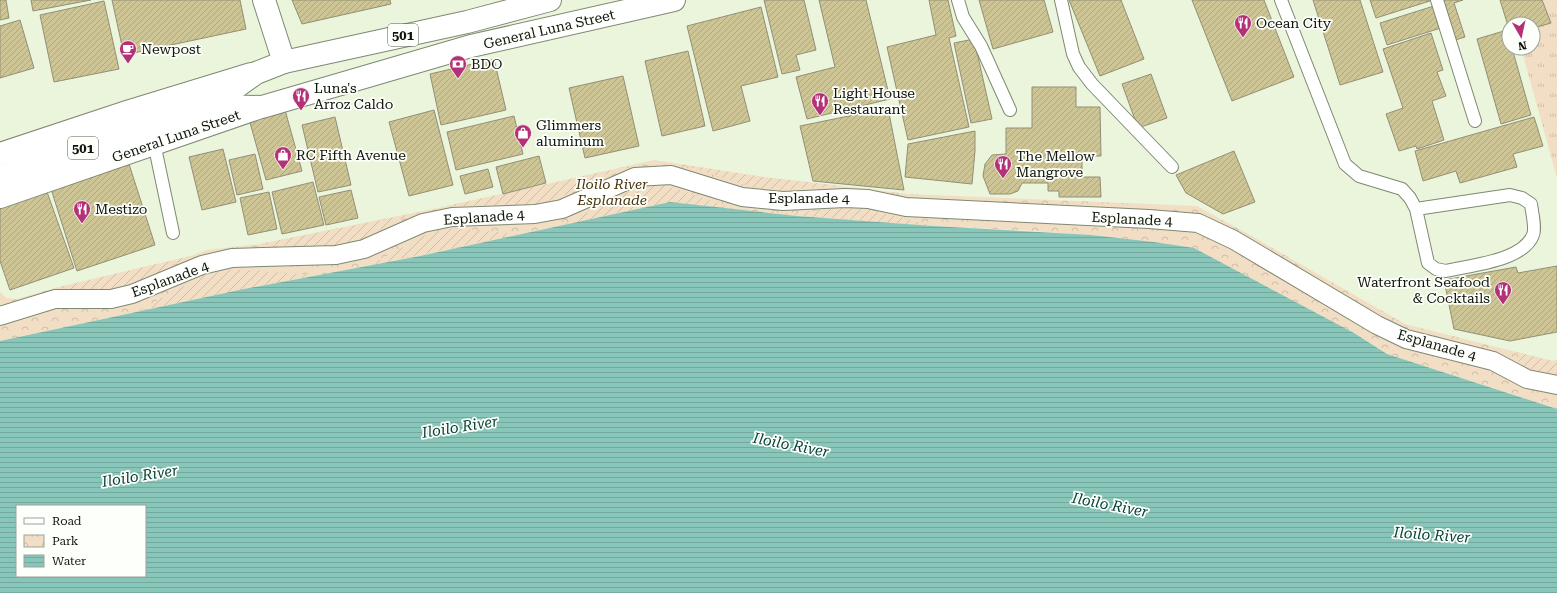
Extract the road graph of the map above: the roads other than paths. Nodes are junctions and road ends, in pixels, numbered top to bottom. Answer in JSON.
{"nodes":[{"id":1,"x":264,"y":0,"type":"edge"},
{"id":2,"x":550,"y":0,"type":"edge"},
{"id":3,"x":674,"y":0,"type":"edge"},
{"id":4,"x":958,"y":0,"type":"edge"},
{"id":5,"x":1061,"y":0,"type":"edge"},
{"id":6,"x":1281,"y":0,"type":"edge"},
{"id":7,"x":1437,"y":0,"type":"edge"},
{"id":8,"x":284,"y":62,"type":"junction"},
{"id":9,"x":256,"y":73,"type":"junction"},
{"id":10,"x":210,"y":106,"type":"junction"},
{"id":11,"x":262,"y":107,"type":"junction"},
{"id":12,"x":1010,"y":110,"type":"dead end"},
{"id":13,"x":1475,"y":121,"type":"dead end"},
{"id":14,"x":154,"y":143,"type":"junction"},
{"id":15,"x":0,"y":154,"type":"edge"},
{"id":16,"x":1172,"y":167,"type":"dead end"},
{"id":17,"x":0,"y":177,"type":"edge"},
{"id":18,"x":0,"y":197,"type":"edge"},
{"id":19,"x":1416,"y":209,"type":"junction"},
{"id":20,"x":173,"y":233,"type":"dead end"},
{"id":21,"x":0,"y":316,"type":"edge"},
{"id":22,"x":1557,"y":385,"type":"edge"}],
"edges":[{"from":1,"to":8,"type":"main road"},
{"from":2,"to":8,"type":"main road","name":"General Luna Street","number":"501"},
{"from":3,"to":11,"type":"main road","name":"General Luna Street","number":"501"},
{"from":4,"to":12,"type":"lane"},
{"from":5,"to":16,"type":"lane"},
{"from":6,"to":19,"type":"lane"},
{"from":7,"to":13,"type":"lane"},
{"from":8,"to":9,"type":"main road","name":"General Luna Street","number":"501"},
{"from":9,"to":10,"type":"main road","name":"General Luna Street","number":"501"},
{"from":9,"to":15,"type":"main road","name":"General Luna Street","number":"501"},
{"from":10,"to":11,"type":"main road","name":"General Luna Street","number":"501"},
{"from":10,"to":17,"type":"main road","number":"501"},
{"from":11,"to":14,"type":"main road","name":"General Luna Street","number":"501"},
{"from":14,"to":18,"type":"main road","name":"General Luna Street","number":"501"},
{"from":14,"to":20,"type":"lane"},
{"from":19,"to":19,"type":"lane"},
{"from":21,"to":22,"type":"street","name":"Esplanade 4"}]}
